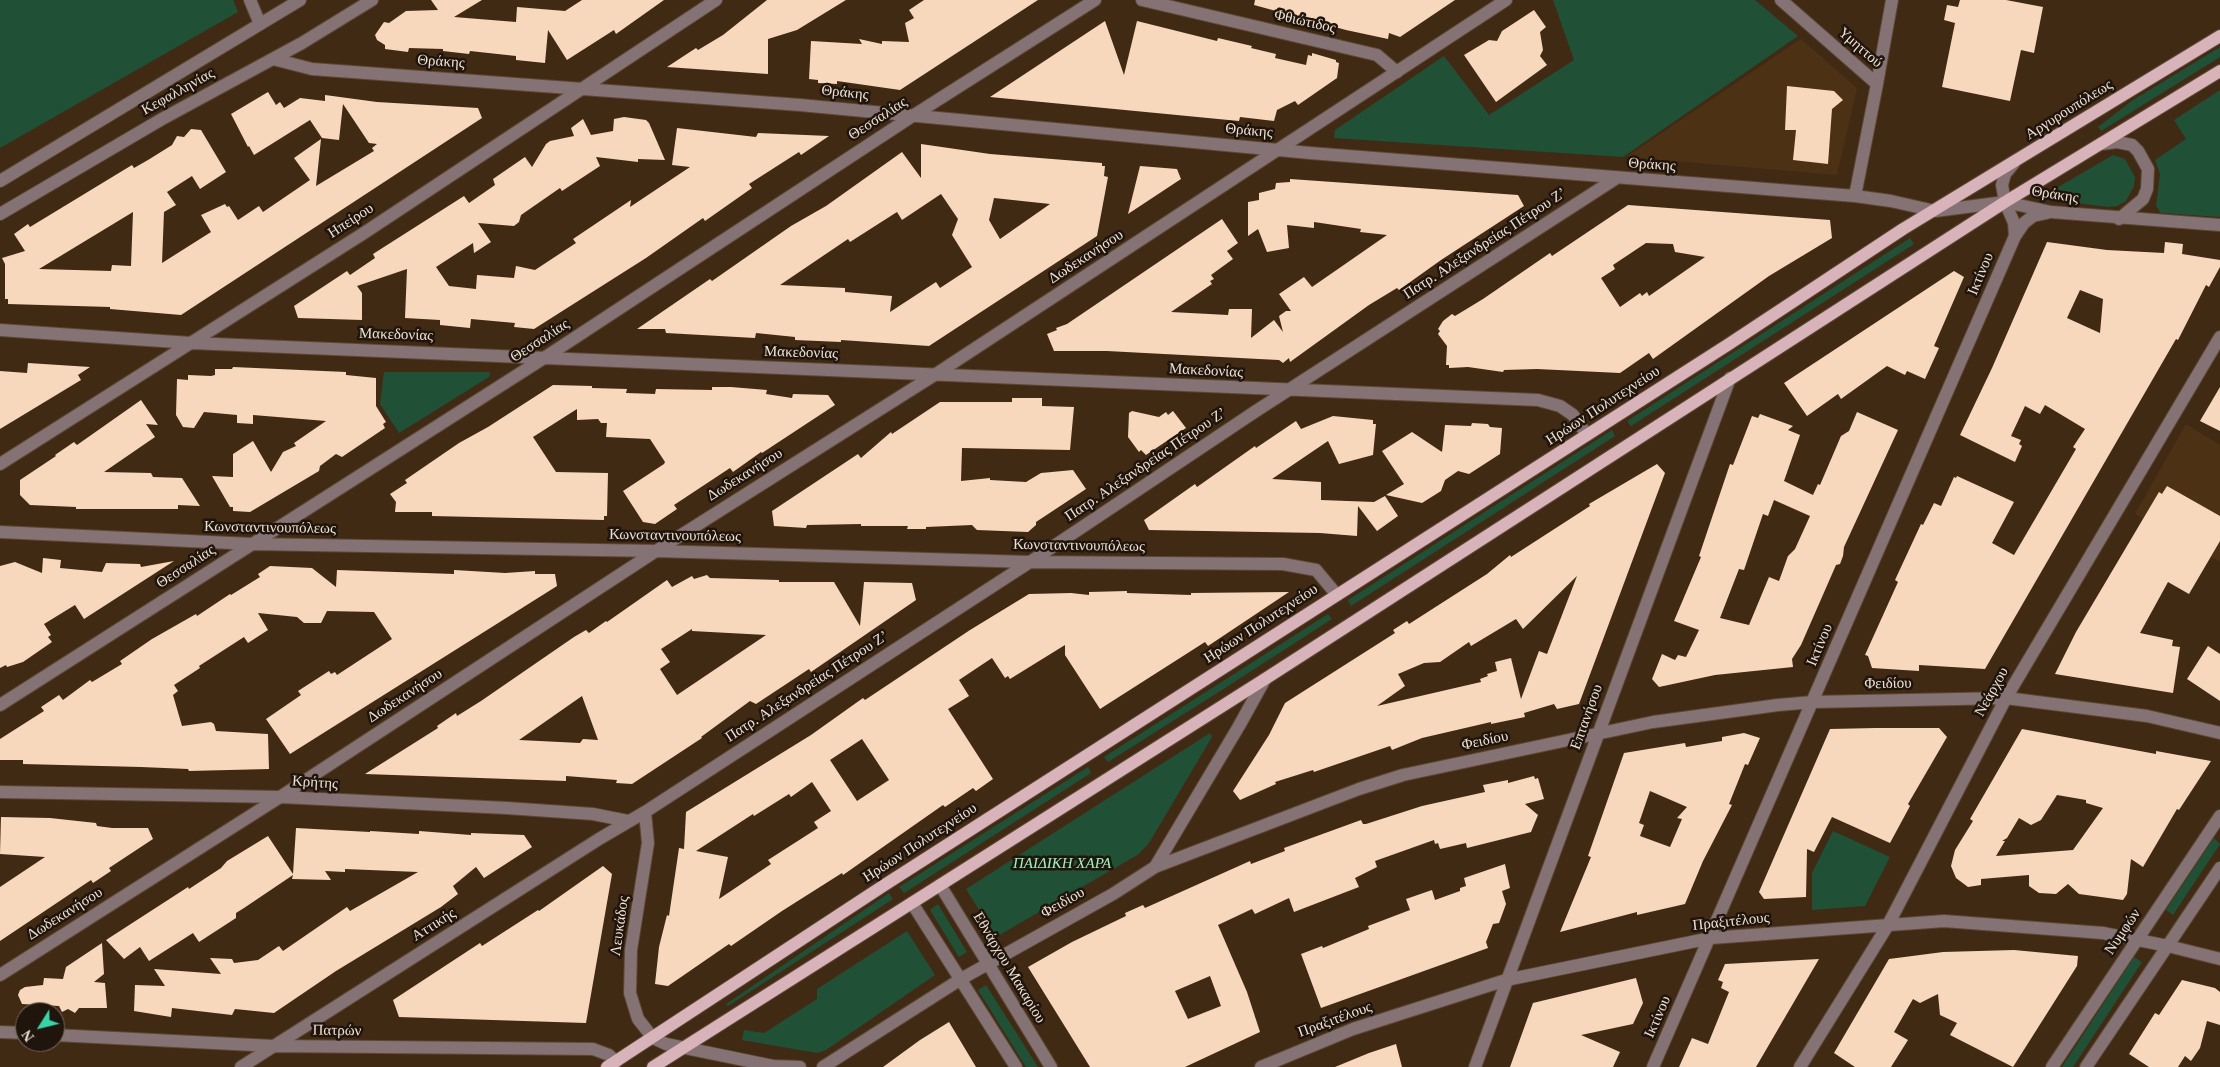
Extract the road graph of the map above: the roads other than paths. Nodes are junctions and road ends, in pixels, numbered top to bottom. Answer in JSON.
{"nodes":[{"id":1,"x":250,"y":0,"type":"edge"},
{"id":2,"x":300,"y":0,"type":"edge"},
{"id":3,"x":372,"y":0,"type":"edge"},
{"id":4,"x":716,"y":0,"type":"edge"},
{"id":5,"x":1095,"y":0,"type":"edge"},
{"id":6,"x":1142,"y":0,"type":"edge"},
{"id":7,"x":1506,"y":0,"type":"edge"},
{"id":8,"x":1781,"y":0,"type":"edge"},
{"id":9,"x":1892,"y":0,"type":"edge"},
{"id":10,"x":260,"y":24,"type":"junction"},
{"id":11,"x":2220,"y":36,"type":"edge"},
{"id":12,"x":273,"y":59,"type":"junction"},
{"id":13,"x":2220,"y":71,"type":"edge"},
{"id":14,"x":1397,"y":72,"type":"junction"},
{"id":15,"x":1877,"y":84,"type":"junction"},
{"id":16,"x":581,"y":88,"type":"junction"},
{"id":17,"x":911,"y":116,"type":"junction"},
{"id":18,"x":2101,"y":144,"type":"junction"},
{"id":19,"x":1280,"y":150,"type":"junction"},
{"id":20,"x":2014,"y":163,"type":"junction"},
{"id":21,"x":1616,"y":178,"type":"junction"},
{"id":22,"x":0,"y":181,"type":"edge"},
{"id":23,"x":1855,"y":196,"type":"junction"},
{"id":24,"x":2004,"y":202,"type":"junction"},
{"id":25,"x":1935,"y":211,"type":"junction"},
{"id":26,"x":2051,"y":212,"type":"junction"},
{"id":27,"x":0,"y":214,"type":"edge"},
{"id":28,"x":2119,"y":219,"type":"junction"},
{"id":29,"x":2220,"y":225,"type":"edge"},
{"id":30,"x":2014,"y":236,"type":"junction"},
{"id":31,"x":0,"y":330,"type":"edge"},
{"id":32,"x":2220,"y":337,"type":"edge"},
{"id":33,"x":191,"y":343,"type":"junction"},
{"id":34,"x":544,"y":358,"type":"junction"},
{"id":35,"x":936,"y":374,"type":"junction"},
{"id":36,"x":1730,"y":378,"type":"junction"},
{"id":37,"x":1287,"y":391,"type":"junction"},
{"id":38,"x":1587,"y":435,"type":"junction"},
{"id":39,"x":0,"y":464,"type":"edge"},
{"id":40,"x":0,"y":532,"type":"edge"},
{"id":41,"x":252,"y":544,"type":"junction"},
{"id":42,"x":656,"y":551,"type":"junction"},
{"id":43,"x":1030,"y":562,"type":"junction"},
{"id":44,"x":1338,"y":595,"type":"junction"},
{"id":45,"x":1265,"y":679,"type":"junction"},
{"id":46,"x":2006,"y":698,"type":"junction"},
{"id":47,"x":1813,"y":702,"type":"junction"},
{"id":48,"x":0,"y":705,"type":"edge"},
{"id":49,"x":2220,"y":733,"type":"edge"},
{"id":50,"x":1599,"y":734,"type":"junction"},
{"id":51,"x":0,"y":792,"type":"edge"},
{"id":52,"x":280,"y":797,"type":"junction"},
{"id":53,"x":645,"y":812,"type":"junction"},
{"id":54,"x":2220,"y":816,"type":"edge"},
{"id":55,"x":628,"y":821,"type":"junction"},
{"id":56,"x":1155,"y":867,"type":"junction"},
{"id":57,"x":2220,"y":868,"type":"edge"},
{"id":58,"x":940,"y":885,"type":"junction"},
{"id":59,"x":912,"y":903,"type":"junction"},
{"id":60,"x":1888,"y":925,"type":"junction"},
{"id":61,"x":1710,"y":938,"type":"junction"},
{"id":62,"x":2138,"y":939,"type":"junction"},
{"id":63,"x":2168,"y":946,"type":"junction"},
{"id":64,"x":2220,"y":960,"type":"edge"},
{"id":65,"x":988,"y":963,"type":"junction"},
{"id":66,"x":0,"y":975,"type":"edge"},
{"id":67,"x":961,"y":979,"type":"junction"},
{"id":68,"x":1506,"y":980,"type":"junction"},
{"id":69,"x":0,"y":1032,"type":"edge"},
{"id":70,"x":15,"y":1033,"type":"edge"},
{"id":71,"x":65,"y":1036,"type":"edge"},
{"id":72,"x":653,"y":1038,"type":"junction"},
{"id":73,"x":273,"y":1046,"type":"junction"},
{"id":74,"x":685,"y":1047,"type":"junction"},
{"id":75,"x":612,"y":1064,"type":"edge"},
{"id":76,"x":241,"y":1067,"type":"edge"},
{"id":77,"x":653,"y":1067,"type":"edge"},
{"id":78,"x":800,"y":1067,"type":"edge"},
{"id":79,"x":823,"y":1067,"type":"edge"},
{"id":80,"x":1016,"y":1067,"type":"edge"},
{"id":81,"x":1051,"y":1067,"type":"edge"},
{"id":82,"x":1260,"y":1067,"type":"edge"},
{"id":83,"x":1475,"y":1067,"type":"edge"},
{"id":84,"x":1654,"y":1067,"type":"edge"},
{"id":85,"x":1800,"y":1067,"type":"edge"},
{"id":86,"x":2052,"y":1067,"type":"edge"},
{"id":87,"x":2086,"y":1067,"type":"edge"}],
"edges":[{"from":1,"to":10,"type":"street"},
{"from":2,"to":10,"type":"street","name":"Κεφαλληνίας"},
{"from":3,"to":12,"type":"street","name":"Κεφαλληνίας"},
{"from":4,"to":16,"type":"street","name":"Ηπείρου"},
{"from":5,"to":17,"type":"street","name":"Θεσσαλίας"},
{"from":6,"to":14,"type":"street","name":"Φθιώτιδος"},
{"from":7,"to":14,"type":"street","name":"Δωδεκανήσου"},
{"from":8,"to":15,"type":"street","name":"Υμηττού"},
{"from":9,"to":15,"type":"street"},
{"from":10,"to":22,"type":"street","name":"Κεφαλληνίας"},
{"from":11,"to":20,"type":"main road","name":"Αργυρουπόλεως"},
{"from":12,"to":16,"type":"street","name":"Θράκης"},
{"from":12,"to":27,"type":"street","name":"Κεφαλληνίας"},
{"from":13,"to":18,"type":"main road"},
{"from":14,"to":19,"type":"street","name":"Δωδεκανήσου"},
{"from":15,"to":23,"type":"street","name":"Υμηττού"},
{"from":16,"to":17,"type":"street","name":"Θράκης"},
{"from":16,"to":33,"type":"street","name":"Ηπείρου"},
{"from":17,"to":19,"type":"street","name":"Θράκης"},
{"from":17,"to":34,"type":"street","name":"Θεσσαλίας"},
{"from":18,"to":24,"type":"main road"},
{"from":18,"to":28,"type":"street"},
{"from":19,"to":21,"type":"street","name":"Θράκης"},
{"from":19,"to":35,"type":"street","name":"Δωδεκανήσου"},
{"from":20,"to":24,"type":"street"},
{"from":20,"to":25,"type":"main road","name":"Αργυρουπόλεως"},
{"from":21,"to":23,"type":"street","name":"Θράκης"},
{"from":21,"to":37,"type":"street","name":"Πατρ. Αλεξανδρείας Πέτρου Ζ’"},
{"from":23,"to":25,"type":"street","name":"Θράκης"},
{"from":24,"to":25,"type":"street","name":"Θράκης"},
{"from":24,"to":26,"type":"street","name":"Θράκης"},
{"from":24,"to":30,"type":"street"},
{"from":24,"to":36,"type":"main road"},
{"from":25,"to":38,"type":"main road","name":"Ηρώων Πολυτεχνείου"},
{"from":26,"to":28,"type":"street","name":"Θράκης"},
{"from":26,"to":30,"type":"street","name":"Ικτίνου"},
{"from":28,"to":29,"type":"street","name":"Θράκης"},
{"from":30,"to":47,"type":"street","name":"Ικτίνου"},
{"from":31,"to":33,"type":"street","name":"Μακεδονίας"},
{"from":32,"to":46,"type":"street","name":"Νεάρχου"},
{"from":33,"to":34,"type":"street","name":"Μακεδονίας"},
{"from":33,"to":39,"type":"street","name":"Ηπείρου"},
{"from":34,"to":35,"type":"street","name":"Μακεδονίας"},
{"from":34,"to":41,"type":"street","name":"Θεσσαλίας"},
{"from":35,"to":37,"type":"street","name":"Μακεδονίας"},
{"from":35,"to":42,"type":"street","name":"Δωδεκανήσου"},
{"from":36,"to":45,"type":"main road"},
{"from":36,"to":50,"type":"street","name":"Επτανήσου"},
{"from":37,"to":38,"type":"street","name":"Μακεδονίας"},
{"from":37,"to":43,"type":"street","name":"Πατρ. Αλεξανδρείας Πέτρου Ζ’"},
{"from":38,"to":44,"type":"main road","name":"Ηρώων Πολυτεχνείου"},
{"from":40,"to":41,"type":"street","name":"Κωνσταντινουπόλεως"},
{"from":41,"to":42,"type":"street","name":"Κωνσταντινουπόλεως"},
{"from":41,"to":48,"type":"street","name":"Θεσσαλίας"},
{"from":42,"to":43,"type":"street","name":"Κωνσταντινουπόλεως"},
{"from":42,"to":52,"type":"street","name":"Δωδεκανήσου"},
{"from":43,"to":44,"type":"street","name":"Κωνσταντινουπόλεως"},
{"from":43,"to":53,"type":"street","name":"Πατρ. Αλεξανδρείας Πέτρου Ζ’"},
{"from":44,"to":72,"type":"main road","name":"Ηρώων Πολυτεχνείου"},
{"from":45,"to":56,"type":"street"},
{"from":45,"to":58,"type":"main road"},
{"from":46,"to":47,"type":"street","name":"Φειδίου"},
{"from":46,"to":49,"type":"street","name":"Φειδίου"},
{"from":46,"to":60,"type":"street","name":"Νεάρχου"},
{"from":47,"to":50,"type":"street","name":"Φειδίου"},
{"from":47,"to":61,"type":"street","name":"Ικτίνου"},
{"from":50,"to":56,"type":"street","name":"Φειδίου"},
{"from":50,"to":68,"type":"street","name":"Επτανήσου"},
{"from":51,"to":52,"type":"street","name":"Κρήτης"},
{"from":52,"to":55,"type":"street","name":"Κρήτης"},
{"from":52,"to":66,"type":"street","name":"Δωδεκανήσου"},
{"from":53,"to":55,"type":"street","name":"Αττικής"},
{"from":53,"to":72,"type":"street","name":"Λευκάδος"},
{"from":54,"to":62,"type":"street","name":"Νυμφών"},
{"from":55,"to":73,"type":"street","name":"Αττικής"},
{"from":56,"to":65,"type":"street","name":"Φειδίου"},
{"from":57,"to":63,"type":"street"},
{"from":58,"to":59,"type":"main road"},
{"from":58,"to":65,"type":"street","name":"Εθνάρχου Μακαρίου"},
{"from":59,"to":67,"type":"street"},
{"from":59,"to":74,"type":"main road"},
{"from":60,"to":61,"type":"street","name":"Πραξιτέλους"},
{"from":60,"to":62,"type":"street","name":"Πραξιτέλους"},
{"from":60,"to":85,"type":"street","name":"Νεάρχου"},
{"from":61,"to":68,"type":"street","name":"Πραξιτέλους"},
{"from":61,"to":84,"type":"street","name":"Ικτίνου"},
{"from":62,"to":63,"type":"street","name":"Πραξιτέλους"},
{"from":62,"to":86,"type":"street","name":"Νυμφών"},
{"from":63,"to":64,"type":"street","name":"Πραξιτέλους"},
{"from":63,"to":87,"type":"street"},
{"from":65,"to":67,"type":"street","name":"Φειδίου"},
{"from":65,"to":81,"type":"street","name":"Εθνάρχου Μακαρίου"},
{"from":67,"to":79,"type":"street","name":"Φειδίου"},
{"from":67,"to":80,"type":"street"},
{"from":68,"to":82,"type":"street","name":"Πραξιτέλους"},
{"from":68,"to":83,"type":"street","name":"Επτανήσου"},
{"from":69,"to":70,"type":"street"},
{"from":71,"to":73,"type":"street","name":"Πατρών"},
{"from":72,"to":74,"type":"street"},
{"from":72,"to":75,"type":"main road","name":"Ηρώων Πολυτεχνείου"},
{"from":73,"to":75,"type":"street","name":"Πατρών"},
{"from":73,"to":76,"type":"street","name":"Αττικής"},
{"from":74,"to":77,"type":"main road"},
{"from":74,"to":78,"type":"street"}]}
